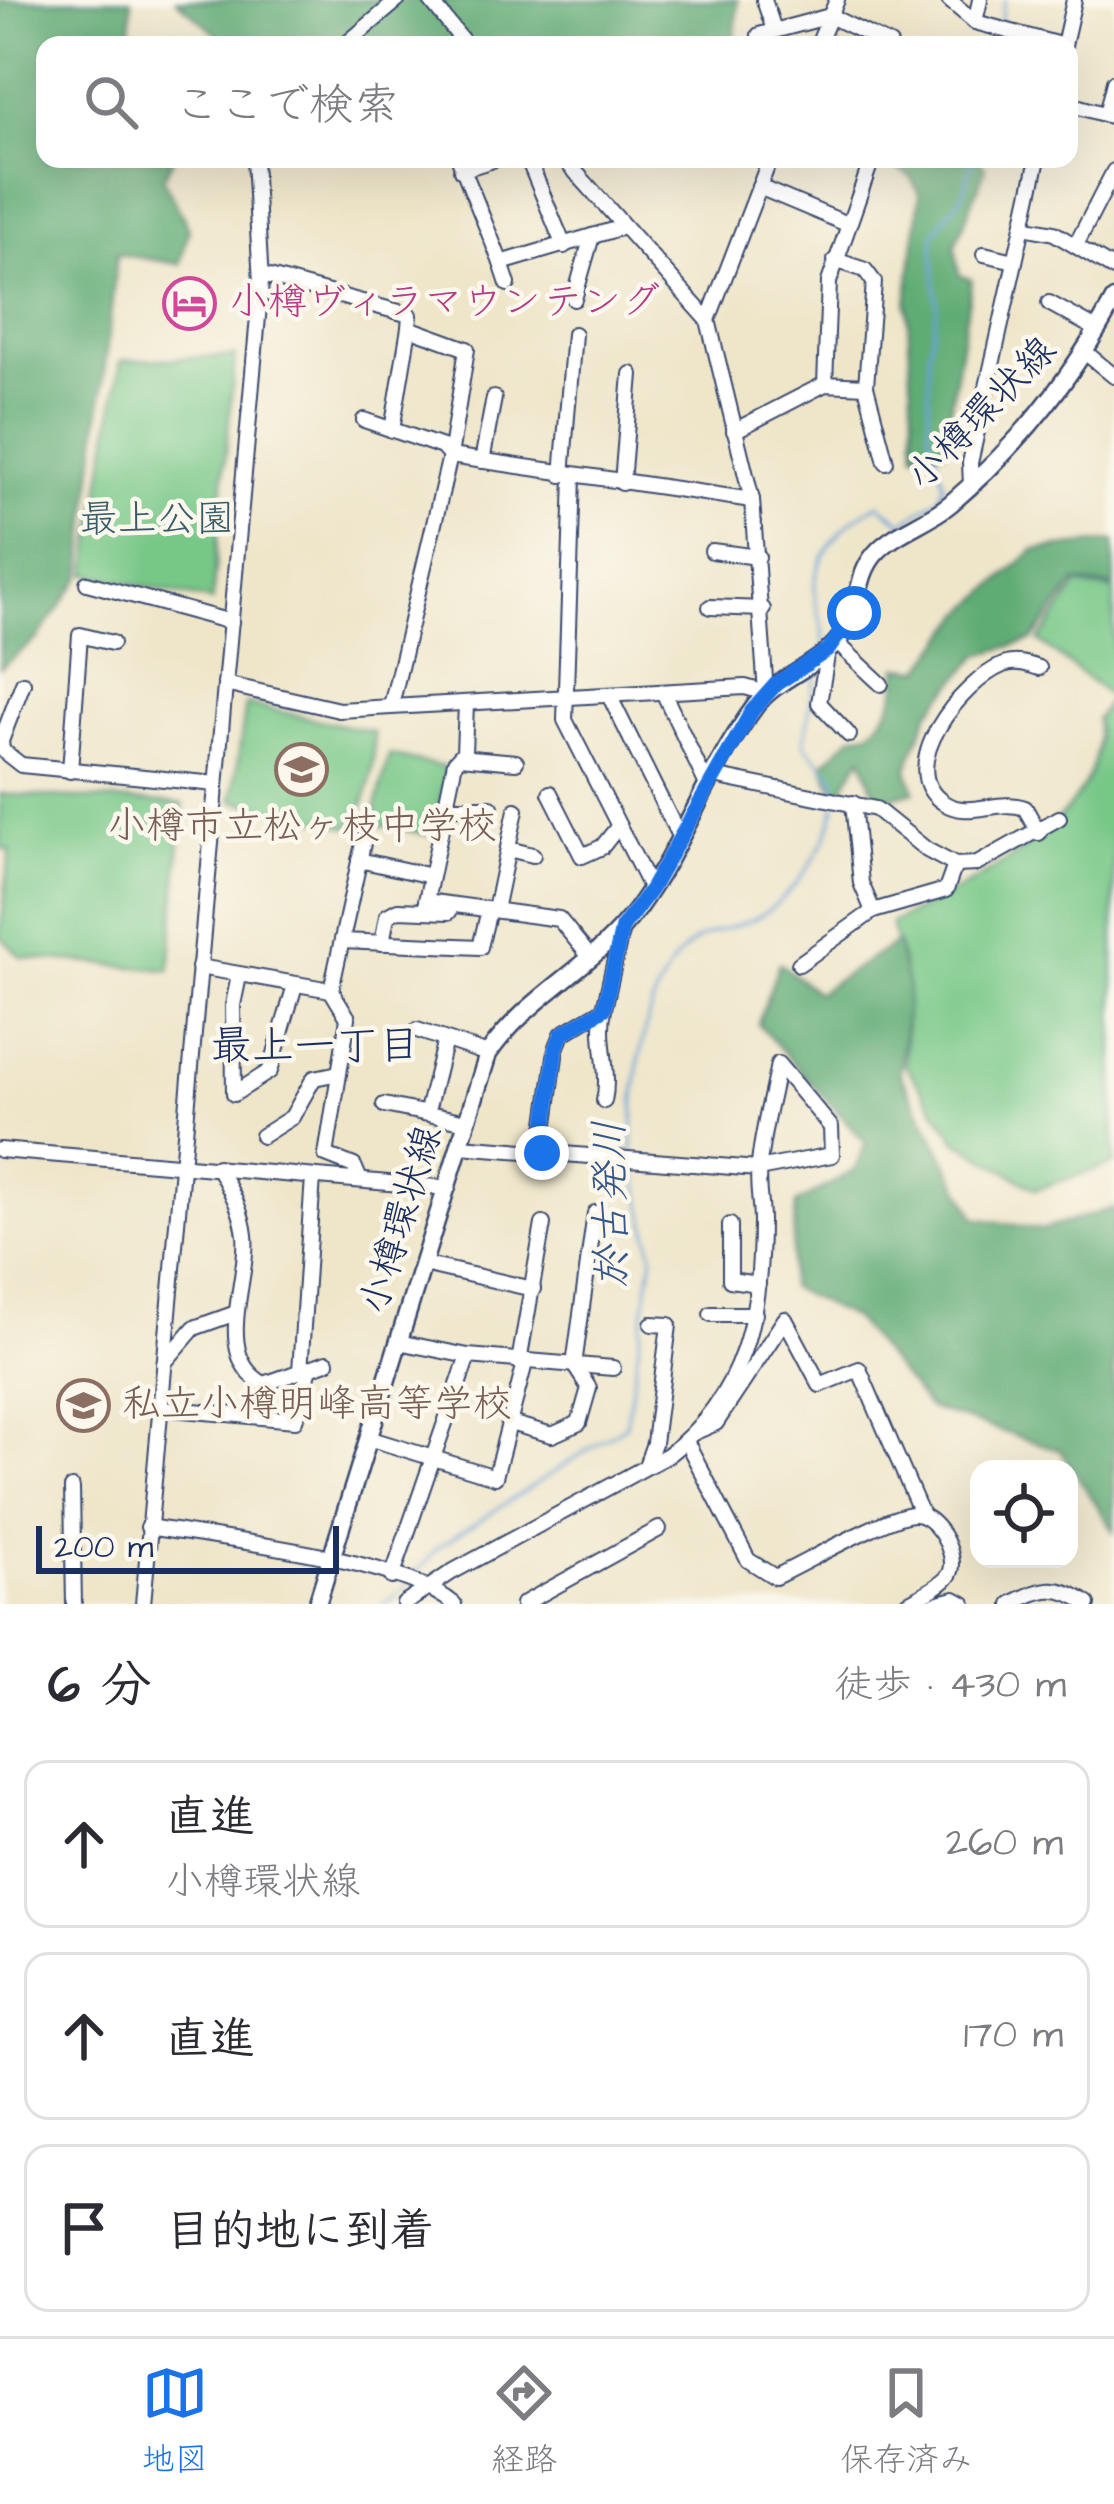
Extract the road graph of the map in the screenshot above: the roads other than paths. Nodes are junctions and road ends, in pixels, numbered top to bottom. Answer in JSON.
{"nodes":[{"id":1,"x":398,"y":0,"type":"edge"},
{"id":2,"x":430,"y":0,"type":"edge"},
{"id":3,"x":764,"y":0,"type":"edge"},
{"id":4,"x":837,"y":0,"type":"edge"},
{"id":5,"x":950,"y":0,"type":"edge"},
{"id":6,"x":980,"y":0,"type":"edge"},
{"id":7,"x":1074,"y":0,"type":"edge"},
{"id":8,"x":830,"y":16,"type":"junction"},
{"id":9,"x":975,"y":22,"type":"junction"},
{"id":10,"x":356,"y":36,"type":"edge"},
{"id":11,"x":459,"y":36,"type":"edge"},
{"id":12,"x":822,"y":36,"type":"edge"},
{"id":13,"x":871,"y":36,"type":"edge"},
{"id":14,"x":1028,"y":36,"type":"edge"},
{"id":15,"x":1064,"y":36,"type":"edge"},
{"id":16,"x":1114,"y":82,"type":"edge"},
{"id":17,"x":1078,"y":107,"type":"edge"},
{"id":18,"x":1110,"y":116,"type":"edge"},
{"id":19,"x":253,"y":168,"type":"edge"},
{"id":20,"x":461,"y":168,"type":"edge"},
{"id":21,"x":532,"y":168,"type":"edge"},
{"id":22,"x":572,"y":168,"type":"edge"},
{"id":23,"x":766,"y":168,"type":"edge"},
{"id":24,"x":869,"y":168,"type":"edge"},
{"id":25,"x":1036,"y":168,"type":"edge"},
{"id":26,"x":1114,"y":172,"type":"edge"},
{"id":27,"x":759,"y":187,"type":"junction"},
{"id":28,"x":847,"y":224,"type":"junction"},
{"id":29,"x":622,"y":227,"type":"junction"},
{"id":30,"x":1023,"y":227,"type":"junction"},
{"id":31,"x":592,"y":236,"type":"junction"},
{"id":32,"x":1076,"y":245,"type":"junction"},
{"id":33,"x":564,"y":246,"type":"junction"},
{"id":34,"x":984,"y":254,"type":"dead end"},
{"id":35,"x":836,"y":260,"type":"junction"},
{"id":36,"x":1015,"y":261,"type":"junction"},
{"id":37,"x":501,"y":262,"type":"junction"},
{"id":38,"x":1114,"y":269,"type":"edge"},
{"id":39,"x":262,"y":275,"type":"junction"},
{"id":40,"x":508,"y":284,"type":"dead end"},
{"id":41,"x":574,"y":299,"type":"dead end"},
{"id":42,"x":1114,"y":300,"type":"edge"},
{"id":43,"x":1049,"y":303,"type":"dead end"},
{"id":44,"x":708,"y":320,"type":"junction"},
{"id":45,"x":409,"y":328,"type":"junction"},
{"id":46,"x":1098,"y":330,"type":"junction"},
{"id":47,"x":574,"y":334,"type":"dead end"},
{"id":48,"x":1086,"y":352,"type":"junction"},
{"id":49,"x":631,"y":374,"type":"dead end"},
{"id":50,"x":1114,"y":376,"type":"edge"},
{"id":51,"x":825,"y":384,"type":"junction"},
{"id":52,"x":866,"y":386,"type":"junction"},
{"id":53,"x":494,"y":398,"type":"dead end"},
{"id":54,"x":364,"y":420,"type":"dead end"},
{"id":55,"x":392,"y":430,"type":"junction"},
{"id":56,"x":734,"y":431,"type":"junction"},
{"id":57,"x":450,"y":456,"type":"junction"},
{"id":58,"x":482,"y":461,"type":"junction"},
{"id":59,"x":886,"y":462,"type":"dead end"},
{"id":60,"x":567,"y":476,"type":"junction"},
{"id":61,"x":622,"y":483,"type":"junction"},
{"id":62,"x":971,"y":485,"type":"junction"},
{"id":63,"x":752,"y":500,"type":"junction"},
{"id":64,"x":712,"y":550,"type":"dead end"},
{"id":65,"x":758,"y":556,"type":"junction"},
{"id":66,"x":87,"y":583,"type":"dead end"},
{"id":67,"x":710,"y":607,"type":"dead end"},
{"id":68,"x":763,"y":609,"type":"junction"},
{"id":69,"x":232,"y":622,"type":"junction"},
{"id":70,"x":112,"y":643,"type":"dead end"},
{"id":71,"x":824,"y":653,"type":"junction"},
{"id":72,"x":1039,"y":668,"type":"dead end"},
{"id":73,"x":23,"y":683,"type":"dead end"},
{"id":74,"x":225,"y":684,"type":"junction"},
{"id":75,"x":881,"y":684,"type":"dead end"},
{"id":76,"x":663,"y":692,"type":"junction"},
{"id":77,"x":766,"y":693,"type":"junction"},
{"id":78,"x":610,"y":697,"type":"junction"},
{"id":79,"x":564,"y":700,"type":"junction"},
{"id":80,"x":466,"y":704,"type":"junction"},
{"id":81,"x":392,"y":706,"type":"junction"},
{"id":82,"x":849,"y":735,"type":"dead end"},
{"id":83,"x":460,"y":757,"type":"junction"},
{"id":84,"x":516,"y":762,"type":"dead end"},
{"id":85,"x":70,"y":771,"type":"junction"},
{"id":86,"x":711,"y":780,"type":"junction"},
{"id":87,"x":216,"y":784,"type":"junction"},
{"id":88,"x":550,"y":793,"type":"dead end"},
{"id":89,"x":853,"y":803,"type":"junction"},
{"id":90,"x":445,"y":807,"type":"junction"},
{"id":91,"x":491,"y":808,"type":"dead end"},
{"id":92,"x":516,"y":810,"type":"dead end"},
{"id":93,"x":1059,"y":818,"type":"dead end"},
{"id":94,"x":617,"y":828,"type":"junction"},
{"id":95,"x":1039,"y":833,"type":"junction"},
{"id":96,"x":679,"y":836,"type":"junction"},
{"id":97,"x":364,"y":839,"type":"dead end"},
{"id":98,"x":508,"y":849,"type":"junction"},
{"id":99,"x":533,"y":855,"type":"dead end"},
{"id":100,"x":359,"y":860,"type":"junction"},
{"id":101,"x":955,"y":865,"type":"junction"},
{"id":102,"x":431,"y":876,"type":"junction"},
{"id":103,"x":651,"y":889,"type":"junction"},
{"id":104,"x":452,"y":904,"type":"junction"},
{"id":105,"x":492,"y":910,"type":"junction"},
{"id":106,"x":873,"y":911,"type":"junction"},
{"id":107,"x":622,"y":928,"type":"junction"},
{"id":108,"x":342,"y":940,"type":"junction"},
{"id":109,"x":382,"y":943,"type":"junction"},
{"id":110,"x":590,"y":957,"type":"junction"},
{"id":111,"x":799,"y":964,"type":"dead end"},
{"id":112,"x":199,"y":967,"type":"junction"},
{"id":113,"x":239,"y":976,"type":"junction"},
{"id":114,"x":295,"y":985,"type":"junction"},
{"id":115,"x":331,"y":990,"type":"junction"},
{"id":116,"x":604,"y":1009,"type":"junction"},
{"id":117,"x":417,"y":1030,"type":"dead end"},
{"id":118,"x":446,"y":1040,"type":"junction"},
{"id":119,"x":488,"y":1054,"type":"junction"},
{"id":120,"x":339,"y":1073,"type":"junction"},
{"id":121,"x":604,"y":1101,"type":"dead end"},
{"id":122,"x":384,"y":1105,"type":"dead end"},
{"id":123,"x":427,"y":1112,"type":"junction"},
{"id":124,"x":467,"y":1122,"type":"junction"},
{"id":125,"x":262,"y":1136,"type":"dead end"},
{"id":126,"x":460,"y":1146,"type":"junction"},
{"id":127,"x":0,"y":1150,"type":"edge"},
{"id":128,"x":542,"y":1153,"type":"junction"},
{"id":129,"x":182,"y":1163,"type":"junction"},
{"id":130,"x":218,"y":1167,"type":"junction"},
{"id":131,"x":758,"y":1168,"type":"junction"},
{"id":132,"x":313,"y":1177,"type":"junction"},
{"id":133,"x":359,"y":1180,"type":"junction"},
{"id":134,"x":448,"y":1188,"type":"junction"},
{"id":135,"x":595,"y":1213,"type":"dead end"},
{"id":136,"x":542,"y":1224,"type":"dead end"},
{"id":137,"x":730,"y":1225,"type":"dead end"},
{"id":138,"x":423,"y":1264,"type":"junction"},
{"id":139,"x":758,"y":1284,"type":"junction"},
{"id":140,"x":533,"y":1289,"type":"junction"},
{"id":141,"x":236,"y":1313,"type":"junction"},
{"id":142,"x":755,"y":1313,"type":"junction"},
{"id":143,"x":711,"y":1314,"type":"dead end"},
{"id":144,"x":652,"y":1324,"type":"dead end"},
{"id":145,"x":398,"y":1342,"type":"junction"},
{"id":146,"x":468,"y":1356,"type":"junction"},
{"id":147,"x":327,"y":1362,"type":"dead end"},
{"id":148,"x":522,"y":1362,"type":"junction"},
{"id":149,"x":164,"y":1363,"type":"junction"},
{"id":150,"x":574,"y":1365,"type":"junction"},
{"id":151,"x":613,"y":1368,"type":"dead end"},
{"id":152,"x":305,"y":1369,"type":"junction"},
{"id":153,"x":160,"y":1408,"type":"junction"},
{"id":154,"x":510,"y":1423,"type":"junction"},
{"id":155,"x":368,"y":1438,"type":"junction"},
{"id":156,"x":687,"y":1438,"type":"junction"},
{"id":157,"x":432,"y":1458,"type":"junction"},
{"id":158,"x":646,"y":1466,"type":"junction"},
{"id":159,"x":72,"y":1488,"type":"dead end"},
{"id":160,"x":922,"y":1515,"type":"junction"},
{"id":161,"x":148,"y":1527,"type":"junction"},
{"id":162,"x":659,"y":1529,"type":"dead end"},
{"id":163,"x":330,"y":1557,"type":"junction"},
{"id":164,"x":399,"y":1579,"type":"junction"},
{"id":165,"x":429,"y":1586,"type":"junction"},
{"id":166,"x":74,"y":1604,"type":"edge"},
{"id":167,"x":143,"y":1604,"type":"edge"},
{"id":168,"x":317,"y":1604,"type":"edge"},
{"id":169,"x":404,"y":1604,"type":"edge"},
{"id":170,"x":454,"y":1604,"type":"edge"},
{"id":171,"x":523,"y":1604,"type":"edge"},
{"id":172,"x":906,"y":1604,"type":"edge"},
{"id":173,"x":935,"y":1604,"type":"edge"},
{"id":174,"x":964,"y":1604,"type":"edge"},
{"id":175,"x":1011,"y":1604,"type":"edge"},
{"id":176,"x":1088,"y":1604,"type":"edge"}],
"edges":[{"from":1,"to":10,"type":"street"},
{"from":2,"to":11,"type":"street"},
{"from":3,"to":8,"type":"street"},
{"from":4,"to":8,"type":"street"},
{"from":5,"to":9,"type":"street"},
{"from":6,"to":9,"type":"street"},
{"from":7,"to":15,"type":"street"},
{"from":8,"to":12,"type":"street"},
{"from":8,"to":13,"type":"street"},
{"from":9,"to":14,"type":"street"},
{"from":16,"to":18,"type":"street"},
{"from":17,"to":18,"type":"street"},
{"from":19,"to":39,"type":"street"},
{"from":20,"to":37,"type":"street"},
{"from":21,"to":33,"type":"street"},
{"from":22,"to":29,"type":"street"},
{"from":23,"to":27,"type":"street"},
{"from":24,"to":28,"type":"street"},
{"from":25,"to":30,"type":"street"},
{"from":26,"to":32,"type":"street"},
{"from":27,"to":28,"type":"street"},
{"from":27,"to":44,"type":"street"},
{"from":28,"to":35,"type":"street"},
{"from":29,"to":31,"type":"street"},
{"from":29,"to":44,"type":"street"},
{"from":30,"to":32,"type":"street"},
{"from":30,"to":36,"type":"street"},
{"from":31,"to":33,"type":"street"},
{"from":31,"to":41,"type":"street"},
{"from":32,"to":38,"type":"street"},
{"from":33,"to":37,"type":"street"},
{"from":34,"to":36,"type":"street"},
{"from":35,"to":51,"type":"street"},
{"from":35,"to":52,"type":"street"},
{"from":36,"to":62,"type":"street"},
{"from":37,"to":40,"type":"street"},
{"from":39,"to":45,"type":"street"},
{"from":39,"to":69,"type":"street"},
{"from":42,"to":46,"type":"main road","name":"小樽環状線"},
{"from":43,"to":46,"type":"street"},
{"from":44,"to":56,"type":"street"},
{"from":45,"to":55,"type":"street"},
{"from":45,"to":57,"type":"street"},
{"from":46,"to":48,"type":"main road","name":"小樽環状線"},
{"from":47,"to":60,"type":"street"},
{"from":48,"to":50,"type":"street"},
{"from":48,"to":62,"type":"main road","name":"小樽環状線"},
{"from":49,"to":61,"type":"street"},
{"from":51,"to":52,"type":"street"},
{"from":51,"to":56,"type":"street"},
{"from":52,"to":59,"type":"street"},
{"from":53,"to":58,"type":"street"},
{"from":54,"to":55,"type":"street"},
{"from":55,"to":57,"type":"street"},
{"from":56,"to":63,"type":"street"},
{"from":57,"to":58,"type":"street"},
{"from":57,"to":81,"type":"street"},
{"from":58,"to":60,"type":"street"},
{"from":60,"to":61,"type":"street"},
{"from":60,"to":79,"type":"street"},
{"from":61,"to":63,"type":"street"},
{"from":62,"to":71,"type":"main road","name":"小樽環状線"},
{"from":63,"to":65,"type":"street"},
{"from":64,"to":65,"type":"street"},
{"from":65,"to":68,"type":"street"},
{"from":66,"to":69,"type":"street"},
{"from":67,"to":68,"type":"street"},
{"from":68,"to":77,"type":"street"},
{"from":69,"to":74,"type":"street"},
{"from":70,"to":85,"type":"street"},
{"from":71,"to":75,"type":"street"},
{"from":71,"to":77,"type":"main road","name":"小樽環状線"},
{"from":71,"to":82,"type":"street"},
{"from":72,"to":95,"type":"street"},
{"from":73,"to":85,"type":"street"},
{"from":74,"to":81,"type":"street"},
{"from":74,"to":87,"type":"street"},
{"from":76,"to":77,"type":"street"},
{"from":76,"to":78,"type":"street"},
{"from":76,"to":86,"type":"street"},
{"from":77,"to":86,"type":"main road","name":"小樽環状線"},
{"from":78,"to":79,"type":"street"},
{"from":78,"to":96,"type":"street"},
{"from":79,"to":80,"type":"street"},
{"from":79,"to":94,"type":"street"},
{"from":80,"to":81,"type":"street"},
{"from":80,"to":83,"type":"street"},
{"from":83,"to":84,"type":"street"},
{"from":83,"to":90,"type":"street"},
{"from":85,"to":87,"type":"street"},
{"from":86,"to":89,"type":"street"},
{"from":86,"to":96,"type":"main road","name":"小樽環状線"},
{"from":87,"to":112,"type":"street"},
{"from":88,"to":94,"type":"street"},
{"from":89,"to":101,"type":"street"},
{"from":89,"to":106,"type":"street"},
{"from":90,"to":91,"type":"street"},
{"from":90,"to":102,"type":"street"},
{"from":92,"to":98,"type":"street"},
{"from":93,"to":95,"type":"street"},
{"from":94,"to":103,"type":"street"},
{"from":95,"to":101,"type":"street"},
{"from":96,"to":103,"type":"main road","name":"小樽環状線"},
{"from":97,"to":100,"type":"street"},
{"from":98,"to":99,"type":"street"},
{"from":98,"to":105,"type":"street"},
{"from":100,"to":102,"type":"street"},
{"from":100,"to":108,"type":"street"},
{"from":101,"to":106,"type":"street"},
{"from":102,"to":104,"type":"street"},
{"from":103,"to":107,"type":"main road","name":"小樽環状線"},
{"from":104,"to":105,"type":"street"},
{"from":104,"to":109,"type":"street"},
{"from":105,"to":109,"type":"street"},
{"from":105,"to":110,"type":"street"},
{"from":106,"to":111,"type":"street"},
{"from":107,"to":110,"type":"main road","name":"小樽環状線"},
{"from":107,"to":116,"type":"street"},
{"from":108,"to":109,"type":"street"},
{"from":108,"to":115,"type":"street"},
{"from":110,"to":119,"type":"main road","name":"小樽環状線"},
{"from":112,"to":113,"type":"street"},
{"from":112,"to":129,"type":"street"},
{"from":113,"to":114,"type":"street"},
{"from":113,"to":114,"type":"street"},
{"from":114,"to":115,"type":"street"},
{"from":115,"to":120,"type":"street"},
{"from":116,"to":121,"type":"street"},
{"from":116,"to":128,"type":"street"},
{"from":117,"to":118,"type":"street"},
{"from":118,"to":119,"type":"street"},
{"from":118,"to":123,"type":"street"},
{"from":119,"to":124,"type":"main road","name":"小樽環状線"},
{"from":120,"to":125,"type":"street"},
{"from":120,"to":133,"type":"street"},
{"from":122,"to":123,"type":"street"},
{"from":123,"to":124,"type":"street"},
{"from":124,"to":126,"type":"main road","name":"小樽環状線"},
{"from":126,"to":128,"type":"street"},
{"from":126,"to":134,"type":"main road","name":"小樽環状線"},
{"from":127,"to":129,"type":"street"},
{"from":128,"to":131,"type":"street"},
{"from":129,"to":130,"type":"street"},
{"from":129,"to":149,"type":"street"},
{"from":130,"to":132,"type":"street"},
{"from":130,"to":141,"type":"street"},
{"from":131,"to":131,"type":"street"},
{"from":131,"to":139,"type":"street"},
{"from":132,"to":133,"type":"street"},
{"from":132,"to":152,"type":"street"},
{"from":133,"to":134,"type":"street"},
{"from":134,"to":138,"type":"main road","name":"小樽環状線"},
{"from":135,"to":150,"type":"street"},
{"from":136,"to":140,"type":"street"},
{"from":137,"to":139,"type":"street"},
{"from":138,"to":140,"type":"street"},
{"from":138,"to":145,"type":"main road","name":"小樽環状線"},
{"from":139,"to":142,"type":"street"},
{"from":140,"to":148,"type":"street"},
{"from":141,"to":149,"type":"street"},
{"from":141,"to":152,"type":"street"},
{"from":142,"to":143,"type":"street"},
{"from":142,"to":156,"type":"street"},
{"from":144,"to":158,"type":"street"},
{"from":145,"to":146,"type":"street"},
{"from":145,"to":155,"type":"main road","name":"小樽環状線"},
{"from":146,"to":148,"type":"street"},
{"from":146,"to":157,"type":"street"},
{"from":147,"to":152,"type":"street"},
{"from":148,"to":150,"type":"street"},
{"from":148,"to":154,"type":"street"},
{"from":149,"to":153,"type":"street"},
{"from":150,"to":151,"type":"street"},
{"from":150,"to":154,"type":"street"},
{"from":152,"to":153,"type":"street"},
{"from":153,"to":161,"type":"street"},
{"from":154,"to":157,"type":"street"},
{"from":155,"to":157,"type":"street"},
{"from":155,"to":163,"type":"main road","name":"小樽環状線"},
{"from":156,"to":158,"type":"street"},
{"from":156,"to":160,"type":"street"},
{"from":156,"to":160,"type":"street"},
{"from":157,"to":164,"type":"street"},
{"from":158,"to":165,"type":"street"},
{"from":159,"to":166,"type":"street"},
{"from":160,"to":172,"type":"street"},
{"from":161,"to":163,"type":"street"},
{"from":161,"to":167,"type":"street"},
{"from":162,"to":171,"type":"street"},
{"from":163,"to":164,"type":"street"},
{"from":163,"to":168,"type":"main road","name":"小樽環状線"},
{"from":164,"to":165,"type":"street"},
{"from":165,"to":169,"type":"street"},
{"from":165,"to":170,"type":"street"},
{"from":173,"to":174,"type":"street"},
{"from":175,"to":176,"type":"street"}]}
